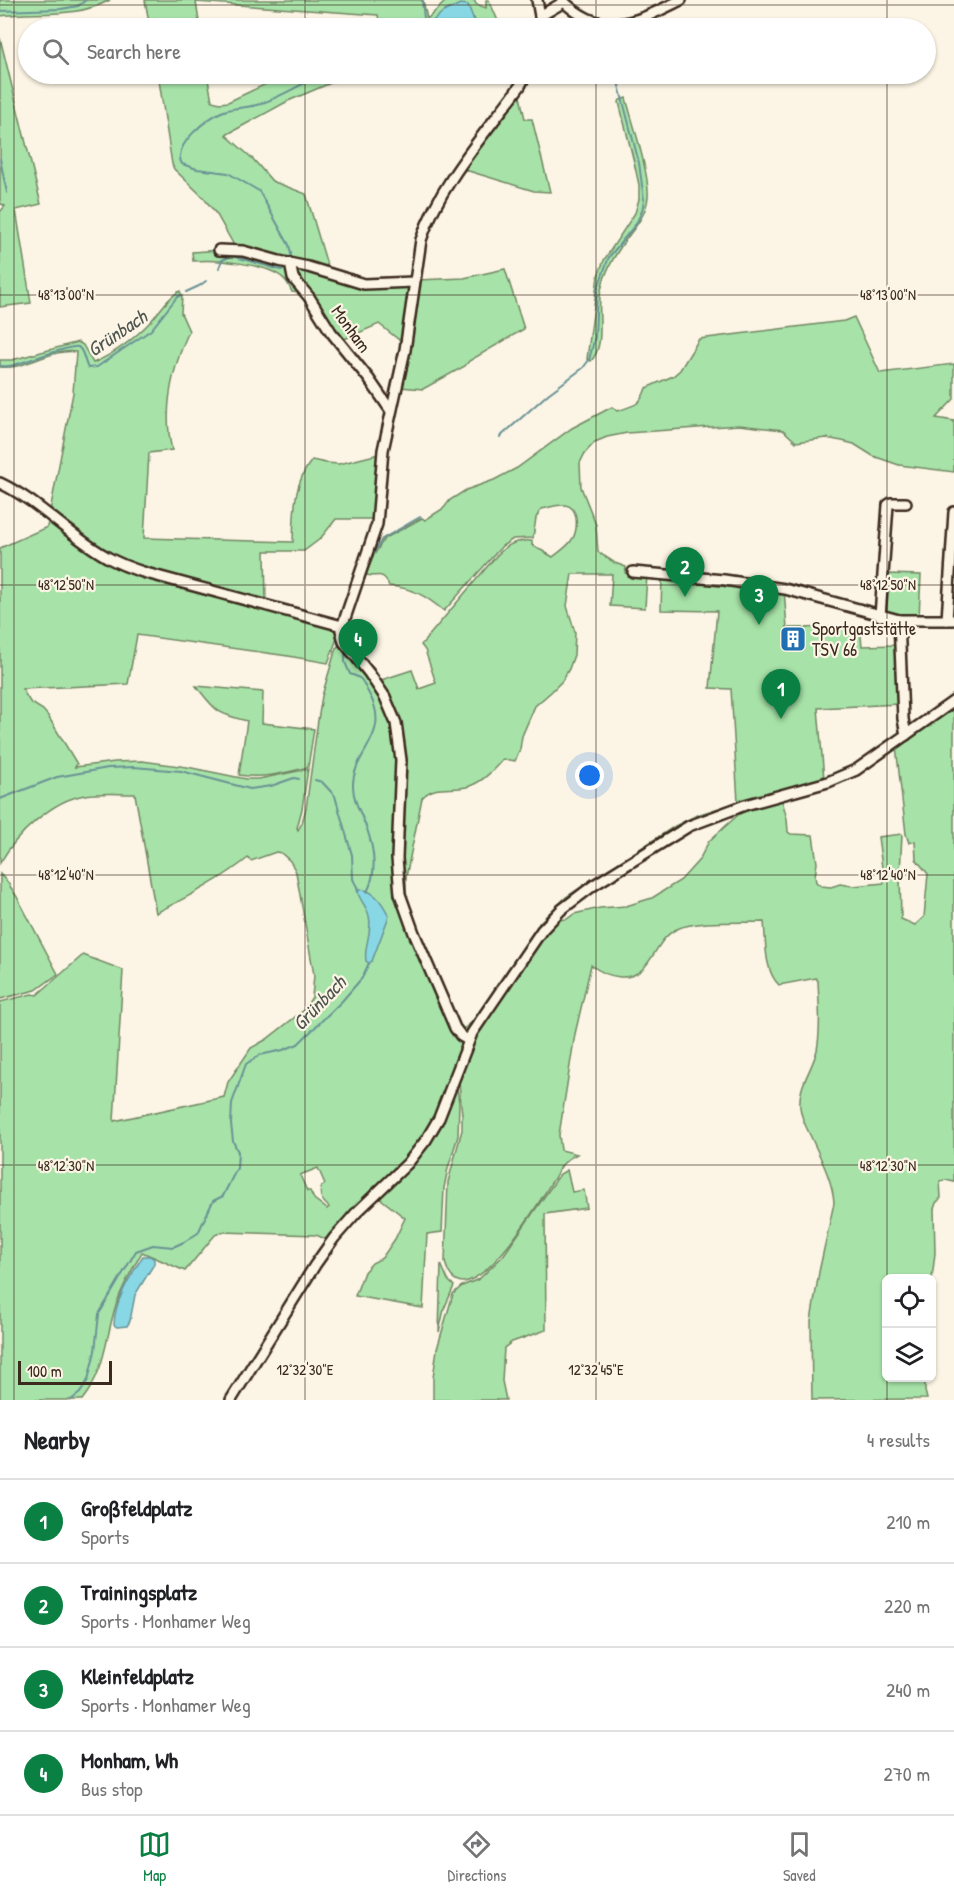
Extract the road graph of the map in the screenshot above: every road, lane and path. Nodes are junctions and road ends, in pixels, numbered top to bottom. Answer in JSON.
{"nodes":[{"id":1,"x":537,"y":0,"type":"edge"},
{"id":2,"x":681,"y":0,"type":"edge"},
{"id":3,"x":563,"y":1,"type":"edge"},
{"id":4,"x":540,"y":16,"type":"joint"},
{"id":5,"x":585,"y":18,"type":"edge"},
{"id":6,"x":644,"y":18,"type":"edge"},
{"id":7,"x":521,"y":84,"type":"edge"},
{"id":8,"x":219,"y":250,"type":"dead end"},
{"id":9,"x":290,"y":264,"type":"junction"},
{"id":10,"x":414,"y":282,"type":"junction"},
{"id":11,"x":391,"y":411,"type":"junction"},
{"id":12,"x":0,"y":483,"type":"edge"},
{"id":13,"x":906,"y":503,"type":"dead end"},
{"id":14,"x":954,"y":512,"type":"edge"},
{"id":15,"x":633,"y":572,"type":"dead end"},
{"id":16,"x":880,"y":616,"type":"junction"},
{"id":17,"x":899,"y":620,"type":"junction"},
{"id":18,"x":950,"y":620,"type":"edge"},
{"id":19,"x":342,"y":626,"type":"junction"},
{"id":20,"x":954,"y":701,"type":"edge"},
{"id":21,"x":906,"y":735,"type":"junction"},
{"id":22,"x":468,"y":1040,"type":"junction"},
{"id":23,"x":231,"y":1400,"type":"edge"}],
"edges":[{"from":1,"to":4,"type":"street"},
{"from":2,"to":6,"type":"street"},
{"from":3,"to":4,"type":"street"},
{"from":3,"to":5,"type":"street"},
{"from":7,"to":10,"type":"street"},
{"from":8,"to":9,"type":"street","name":"Monham"},
{"from":9,"to":10,"type":"street","name":"Monham"},
{"from":9,"to":11,"type":"street","name":"Monham"},
{"from":10,"to":11,"type":"street"},
{"from":11,"to":19,"type":"street"},
{"from":12,"to":19,"type":"street"},
{"from":13,"to":16,"type":"street"},
{"from":14,"to":18,"type":"street"},
{"from":15,"to":16,"type":"street"},
{"from":16,"to":17,"type":"street"},
{"from":17,"to":18,"type":"street"},
{"from":17,"to":21,"type":"street"},
{"from":19,"to":22,"type":"street"},
{"from":20,"to":21,"type":"street"},
{"from":21,"to":22,"type":"street"},
{"from":22,"to":23,"type":"street"}]}
